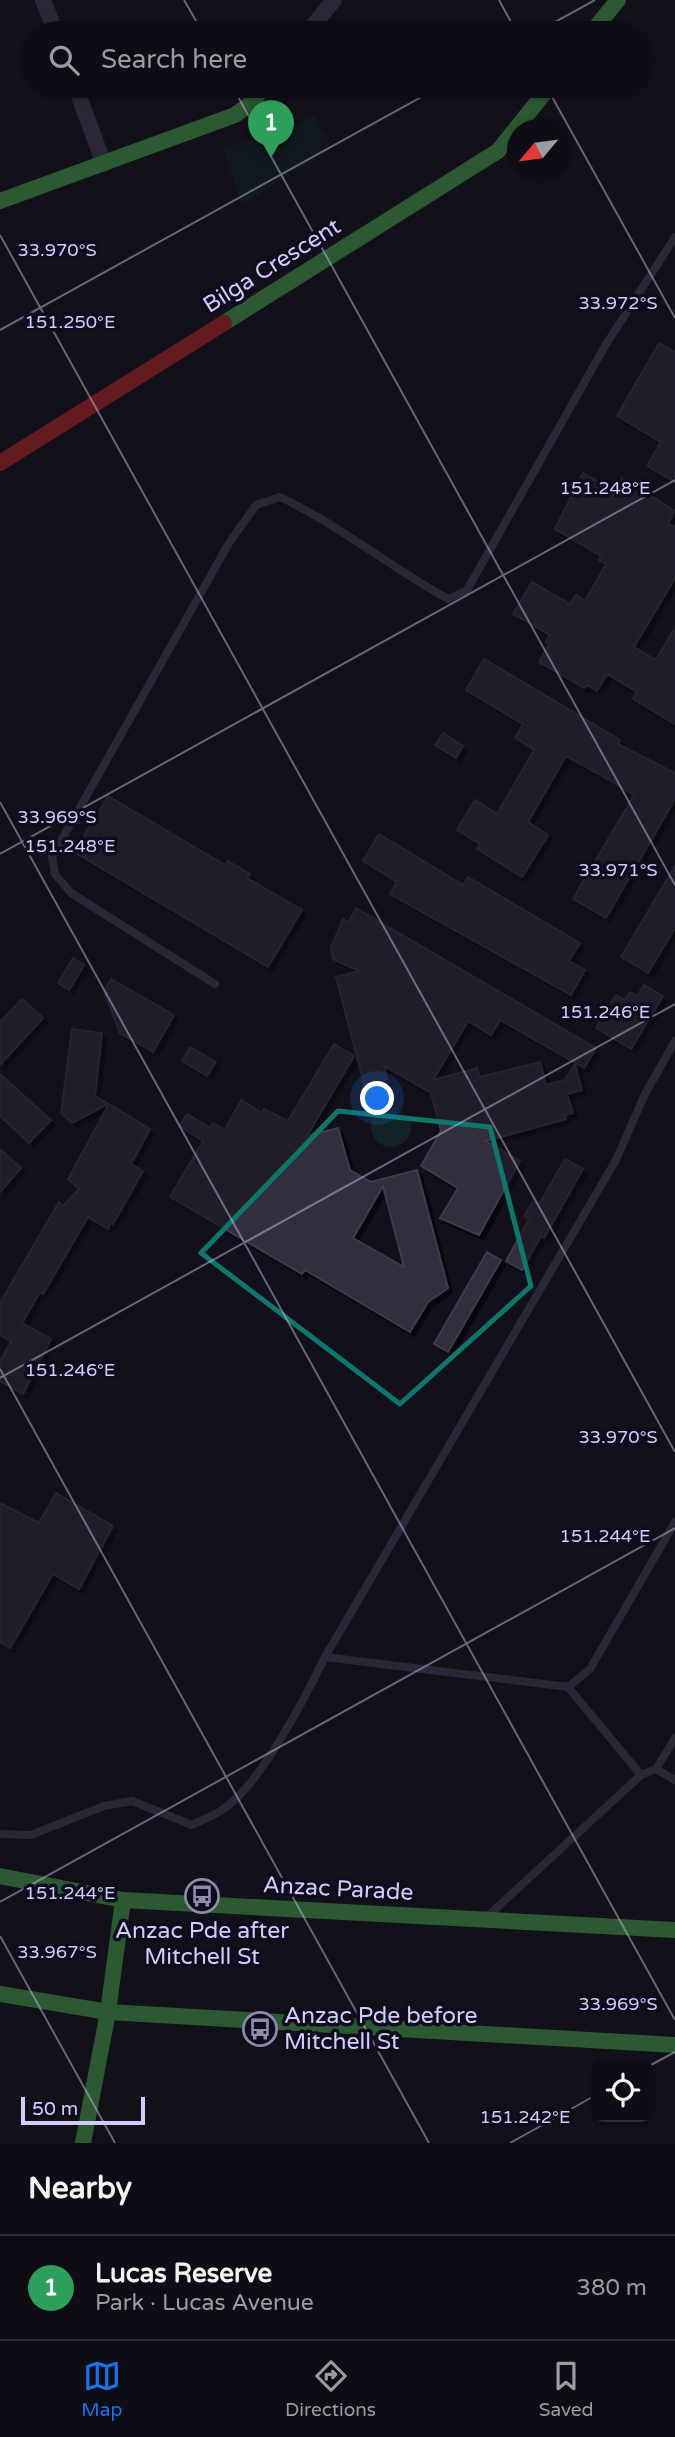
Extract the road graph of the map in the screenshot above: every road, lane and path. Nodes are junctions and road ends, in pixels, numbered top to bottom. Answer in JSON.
{"nodes":[{"id":1,"x":43,"y":0,"type":"edge"},
{"id":2,"x":334,"y":0,"type":"edge"},
{"id":3,"x":618,"y":0,"type":"edge"},
{"id":4,"x":51,"y":21,"type":"edge"},
{"id":5,"x":317,"y":21,"type":"edge"},
{"id":6,"x":601,"y":21,"type":"edge"},
{"id":7,"x":79,"y":98,"type":"edge"},
{"id":8,"x":255,"y":98,"type":"edge"},
{"id":9,"x":540,"y":98,"type":"edge"},
{"id":10,"x":104,"y":164,"type":"junction"},
{"id":11,"x":0,"y":201,"type":"edge"},
{"id":12,"x":675,"y":237,"type":"edge"},
{"id":13,"x":0,"y":463,"type":"edge"},
{"id":14,"x":215,"y":984,"type":"dead end"},
{"id":15,"x":675,"y":1041,"type":"edge"},
{"id":16,"x":675,"y":1522,"type":"edge"},
{"id":17,"x":325,"y":1657,"type":"junction"},
{"id":18,"x":568,"y":1687,"type":"junction"},
{"id":19,"x":675,"y":1738,"type":"edge"},
{"id":20,"x":656,"y":1769,"type":"junction"},
{"id":21,"x":641,"y":1775,"type":"junction"},
{"id":22,"x":675,"y":1780,"type":"edge"},
{"id":23,"x":0,"y":1834,"type":"edge"},
{"id":24,"x":0,"y":1876,"type":"edge"},
{"id":25,"x":123,"y":1899,"type":"junction"},
{"id":26,"x":483,"y":1921,"type":"junction"},
{"id":27,"x":675,"y":1930,"type":"edge"},
{"id":28,"x":0,"y":1994,"type":"edge"},
{"id":29,"x":108,"y":2012,"type":"junction"},
{"id":30,"x":675,"y":2045,"type":"edge"},
{"id":31,"x":83,"y":2143,"type":"edge"}],
"edges":[{"from":1,"to":4,"type":"street"},
{"from":2,"to":5,"type":"street"},
{"from":3,"to":6,"type":"main road"},
{"from":7,"to":10,"type":"street"},
{"from":8,"to":10,"type":"main road"},
{"from":9,"to":13,"type":"main road","name":"Bilga Crescent"},
{"from":10,"to":11,"type":"main road"},
{"from":12,"to":14,"type":"lane"},
{"from":15,"to":17,"type":"lane"},
{"from":16,"to":18,"type":"lane"},
{"from":17,"to":18,"type":"lane"},
{"from":17,"to":23,"type":"lane"},
{"from":18,"to":21,"type":"lane"},
{"from":19,"to":20,"type":"lane"},
{"from":20,"to":21,"type":"lane"},
{"from":20,"to":22,"type":"lane"},
{"from":21,"to":26,"type":"lane"},
{"from":24,"to":25,"type":"main road","name":"Anzac Parade"},
{"from":25,"to":26,"type":"main road","name":"Anzac Parade"},
{"from":25,"to":29,"type":"main road"},
{"from":26,"to":27,"type":"main road","name":"Anzac Parade"},
{"from":28,"to":29,"type":"main road"},
{"from":29,"to":30,"type":"main road"},
{"from":29,"to":31,"type":"main road"}]}
